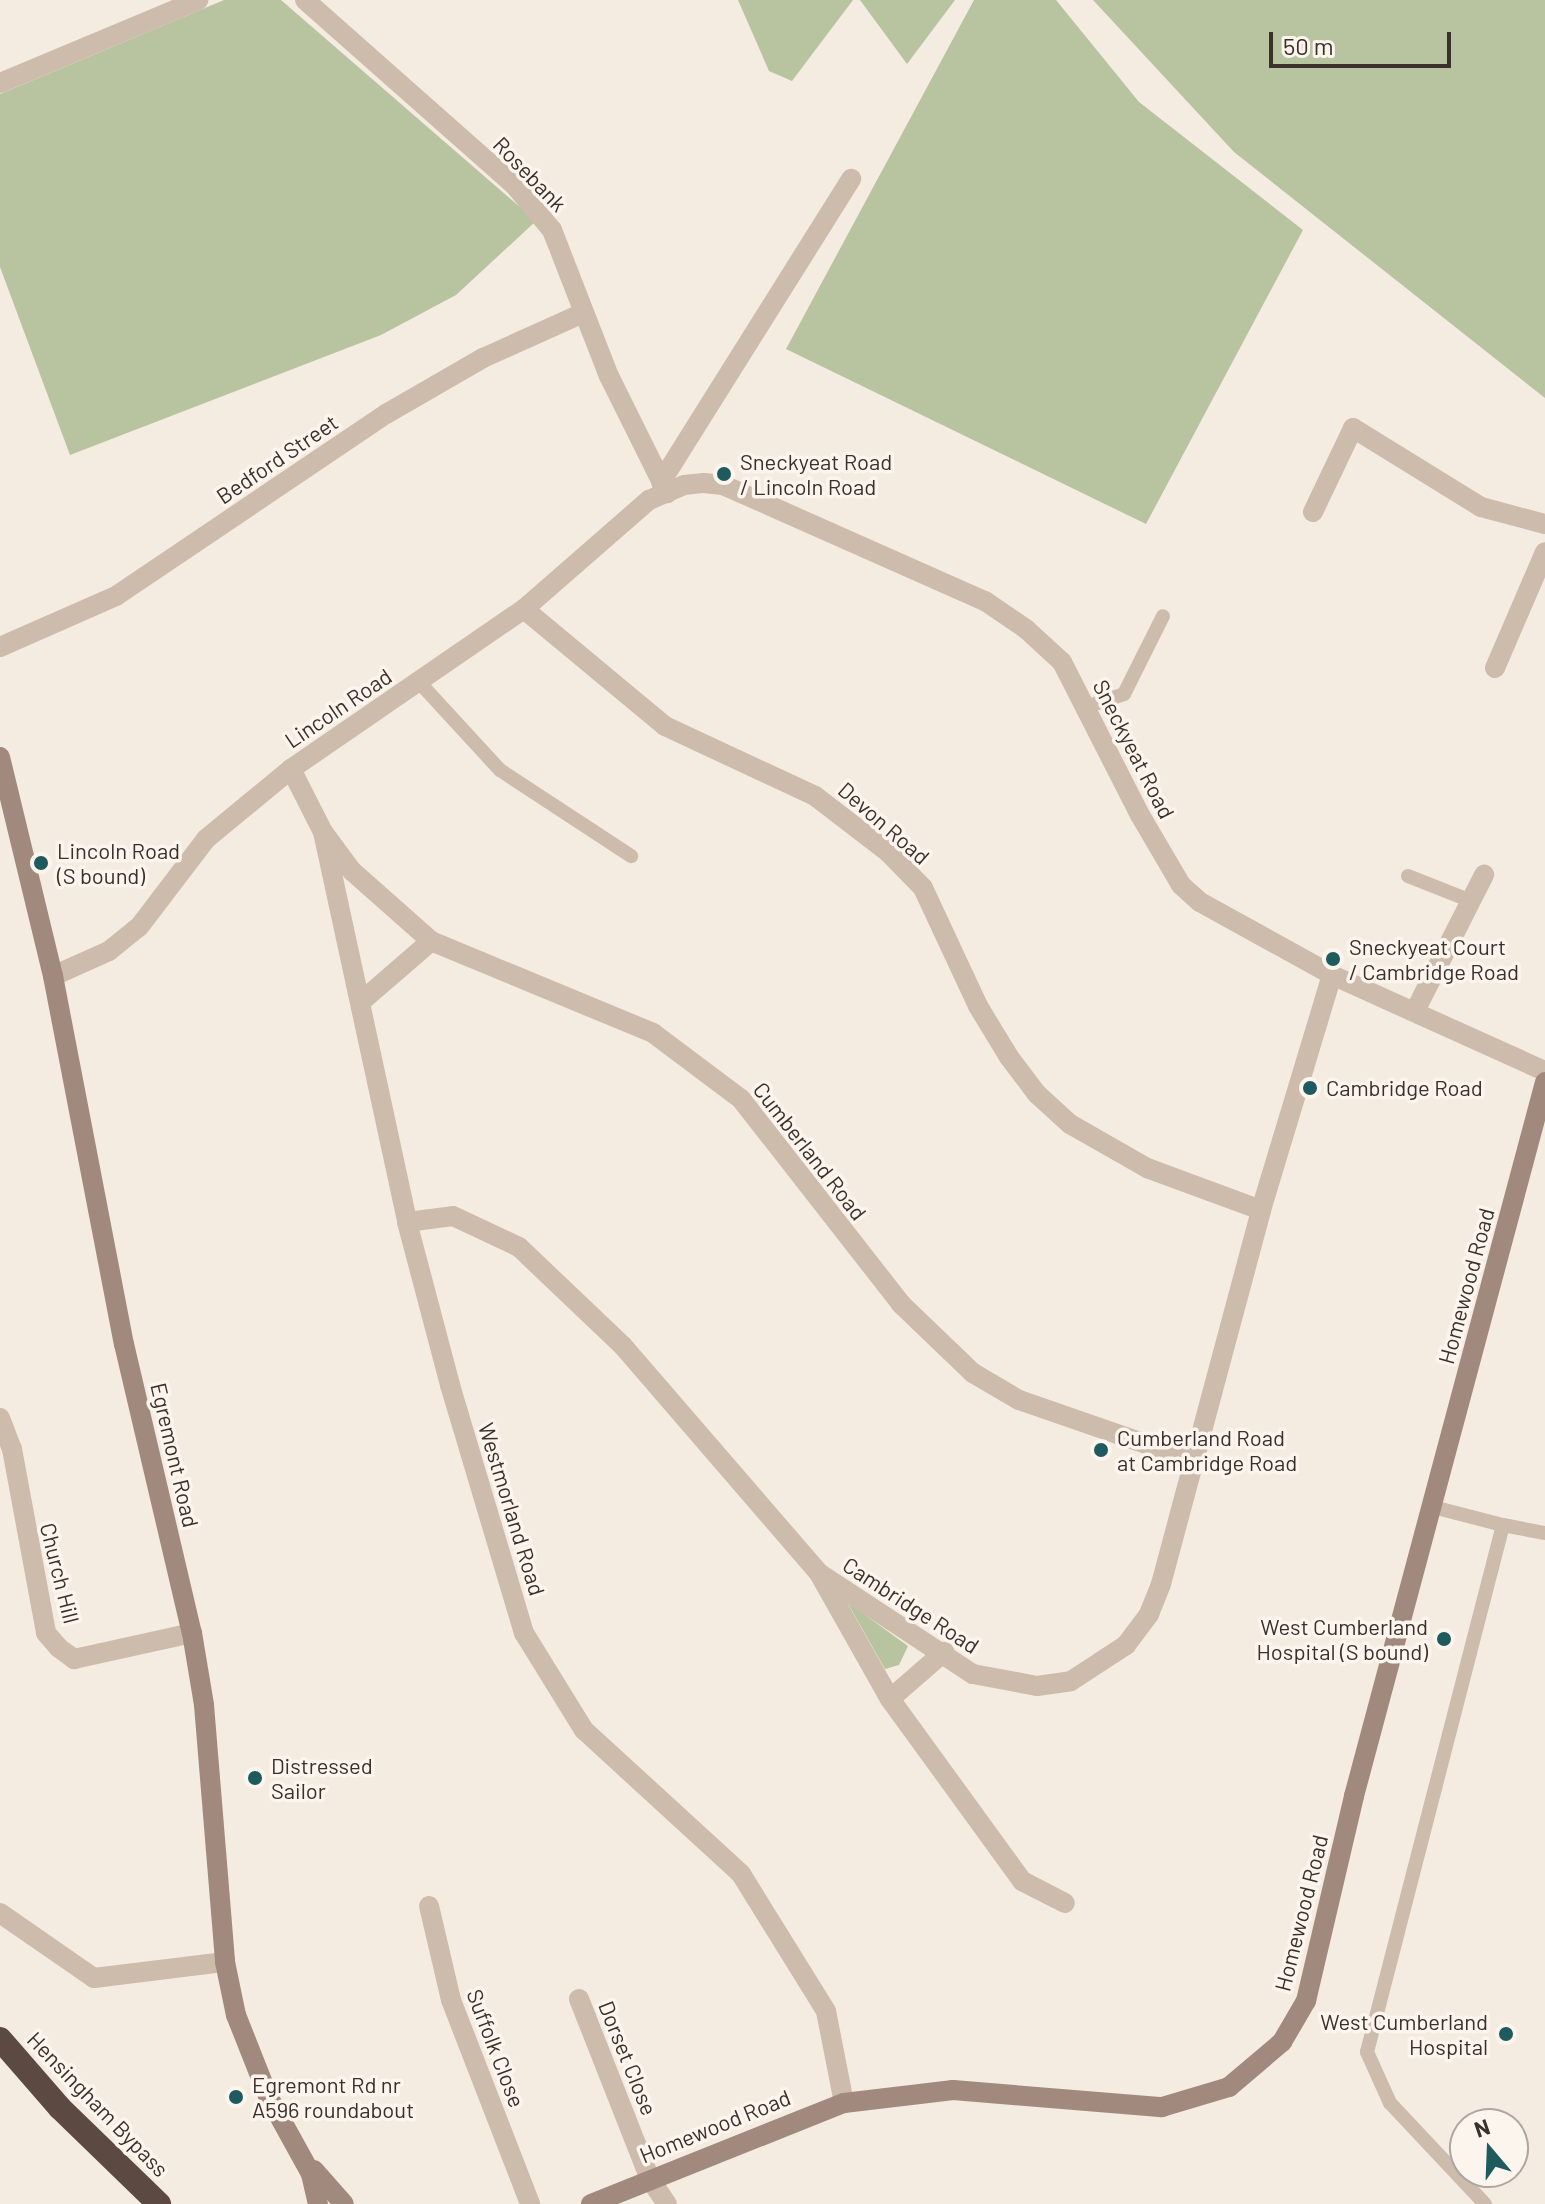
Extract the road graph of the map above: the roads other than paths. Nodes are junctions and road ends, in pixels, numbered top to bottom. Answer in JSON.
{"nodes":[{"id":1,"x":198,"y":0,"type":"edge"},
{"id":2,"x":305,"y":0,"type":"edge"},
{"id":3,"x":0,"y":83,"type":"edge"},
{"id":4,"x":851,"y":179,"type":"dead end"},
{"id":5,"x":583,"y":313,"type":"junction"},
{"id":6,"x":664,"y":487,"type":"junction"},
{"id":7,"x":1313,"y":512,"type":"dead end"},
{"id":8,"x":1545,"y":524,"type":"edge"},
{"id":9,"x":1545,"y":552,"type":"edge"},
{"id":10,"x":524,"y":609,"type":"junction"},
{"id":11,"x":1163,"y":616,"type":"dead end"},
{"id":12,"x":0,"y":647,"type":"edge"},
{"id":13,"x":1495,"y":668,"type":"dead end"},
{"id":14,"x":419,"y":682,"type":"junction"},
{"id":15,"x":1086,"y":707,"type":"junction"},
{"id":16,"x":0,"y":757,"type":"edge"},
{"id":17,"x":291,"y":769,"type":"junction"},
{"id":18,"x":323,"y":832,"type":"junction"},
{"id":19,"x":631,"y":856,"type":"dead end"},
{"id":20,"x":1484,"y":875,"type":"dead end"},
{"id":21,"x":1408,"y":876,"type":"dead end"},
{"id":22,"x":1471,"y":901,"type":"junction"},
{"id":23,"x":431,"y":941,"type":"junction"},
{"id":24,"x":1332,"y":975,"type":"junction"},
{"id":25,"x":53,"y":976,"type":"junction"},
{"id":26,"x":363,"y":1000,"type":"junction"},
{"id":27,"x":1415,"y":1011,"type":"junction"},
{"id":28,"x":1545,"y":1071,"type":"edge"},
{"id":29,"x":1545,"y":1082,"type":"edge"},
{"id":30,"x":1261,"y":1210,"type":"junction"},
{"id":31,"x":407,"y":1222,"type":"junction"},
{"id":32,"x":0,"y":1418,"type":"edge"},
{"id":33,"x":1195,"y":1461,"type":"junction"},
{"id":34,"x":1433,"y":1507,"type":"junction"},
{"id":35,"x":1503,"y":1525,"type":"junction"},
{"id":36,"x":1545,"y":1533,"type":"edge"},
{"id":37,"x":819,"y":1573,"type":"junction"},
{"id":38,"x":192,"y":1633,"type":"junction"},
{"id":39,"x":944,"y":1652,"type":"junction"},
{"id":40,"x":890,"y":1699,"type":"junction"},
{"id":41,"x":1065,"y":1903,"type":"dead end"},
{"id":42,"x":429,"y":1906,"type":"dead end"},
{"id":43,"x":0,"y":1913,"type":"edge"},
{"id":44,"x":225,"y":1962,"type":"junction"},
{"id":45,"x":579,"y":1999,"type":"dead end"},
{"id":46,"x":0,"y":2039,"type":"edge"},
{"id":47,"x":844,"y":2103,"type":"junction"},
{"id":48,"x":303,"y":2158,"type":"junction"},
{"id":49,"x":650,"y":2179,"type":"junction"},
{"id":50,"x":159,"y":2204,"type":"edge"},
{"id":51,"x":318,"y":2204,"type":"edge"},
{"id":52,"x":344,"y":2204,"type":"edge"},
{"id":53,"x":530,"y":2204,"type":"edge"},
{"id":54,"x":591,"y":2204,"type":"edge"},
{"id":55,"x":667,"y":2204,"type":"edge"},
{"id":56,"x":1485,"y":2204,"type":"edge"}],
"edges":[{"from":1,"to":3,"type":"street"},
{"from":2,"to":5,"type":"street","name":"Rosebank"},
{"from":4,"to":6,"type":"street"},
{"from":5,"to":6,"type":"street","name":"Rosebank"},
{"from":5,"to":12,"type":"street","name":"Bedford Street"},
{"from":6,"to":10,"type":"street","name":"Lincoln Road"},
{"from":6,"to":15,"type":"street","name":"Sneckyeat Road"},
{"from":7,"to":8,"type":"street"},
{"from":9,"to":13,"type":"street"},
{"from":10,"to":14,"type":"street","name":"Lincoln Road"},
{"from":10,"to":30,"type":"street","name":"Devon Road"},
{"from":11,"to":15,"type":"lane"},
{"from":14,"to":17,"type":"street","name":"Lincoln Road"},
{"from":14,"to":19,"type":"lane"},
{"from":15,"to":24,"type":"street","name":"Sneckyeat Road"},
{"from":16,"to":25,"type":"street","name":"Egremont Road"},
{"from":17,"to":18,"type":"street","name":"Cumberland Road"},
{"from":17,"to":25,"type":"street","name":"Lincoln Road"},
{"from":18,"to":23,"type":"street","name":"Cumberland Road"},
{"from":18,"to":26,"type":"street","name":"Westmorland Road"},
{"from":20,"to":22,"type":"street"},
{"from":21,"to":22,"type":"lane"},
{"from":22,"to":27,"type":"street"},
{"from":23,"to":26,"type":"street"},
{"from":23,"to":33,"type":"street","name":"Cumberland Road"},
{"from":24,"to":27,"type":"street","name":"Sneckyeat Road"},
{"from":24,"to":30,"type":"street","name":"Cambridge Road"},
{"from":25,"to":38,"type":"street","name":"Egremont Road"},
{"from":26,"to":31,"type":"street","name":"Westmorland Road"},
{"from":27,"to":28,"type":"street","name":"Sneckyeat Road"},
{"from":29,"to":34,"type":"street","name":"Homewood Road"},
{"from":30,"to":33,"type":"street","name":"Cambridge Road"},
{"from":31,"to":37,"type":"street","name":"Cambridge Road"},
{"from":31,"to":47,"type":"street","name":"Westmorland Road"},
{"from":32,"to":38,"type":"street","name":"Church Hill"},
{"from":33,"to":39,"type":"street","name":"Cambridge Road"},
{"from":34,"to":35,"type":"lane"},
{"from":34,"to":47,"type":"street","name":"Homewood Road"},
{"from":35,"to":36,"type":"lane"},
{"from":35,"to":56,"type":"lane"},
{"from":37,"to":39,"type":"street","name":"Cambridge Road"},
{"from":37,"to":40,"type":"street","name":"Cambridge Road"},
{"from":38,"to":44,"type":"street","name":"Egremont Road"},
{"from":39,"to":40,"type":"street"},
{"from":40,"to":41,"type":"street","name":"Cambridge Road"},
{"from":42,"to":53,"type":"street","name":"Suffolk Close"},
{"from":43,"to":44,"type":"street"},
{"from":44,"to":48,"type":"street","name":"Egremont Road"},
{"from":45,"to":49,"type":"street","name":"Dorset Close"},
{"from":46,"to":50,"type":"highway","name":"Hensingham Bypass"},
{"from":47,"to":49,"type":"street","name":"Homewood Road"},
{"from":48,"to":51,"type":"street"},
{"from":48,"to":52,"type":"street"},
{"from":49,"to":54,"type":"street","name":"Homewood Road"},
{"from":49,"to":55,"type":"street","name":"Dorset Close"}]}
